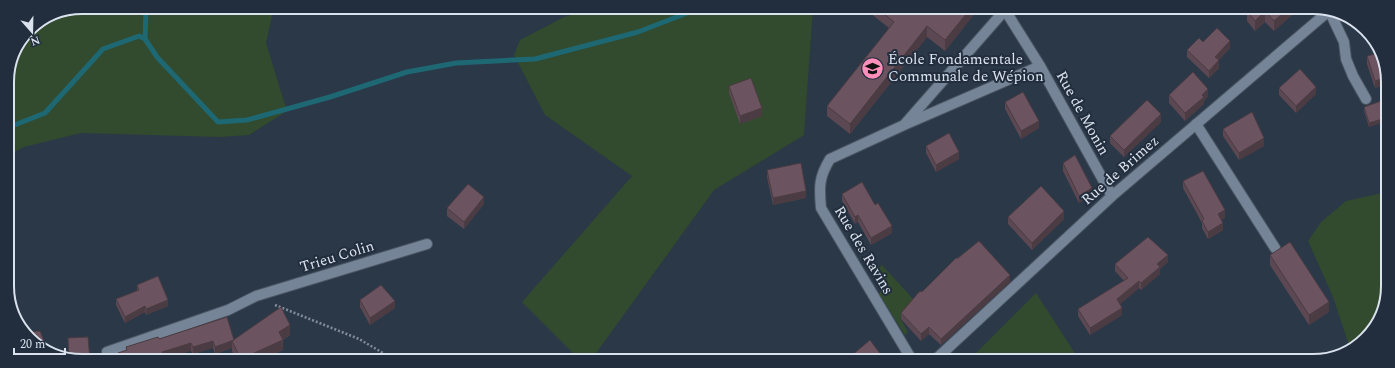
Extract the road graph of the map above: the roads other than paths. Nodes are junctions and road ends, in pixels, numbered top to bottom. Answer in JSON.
{"nodes":[{"id":1,"x":1002,"y":14,"type":"edge"},
{"id":2,"x":1009,"y":14,"type":"edge"},
{"id":3,"x":1323,"y":15,"type":"edge"},
{"id":4,"x":1331,"y":17,"type":"edge"},
{"id":5,"x":1040,"y":66,"type":"junction"},
{"id":6,"x":1366,"y":100,"type":"dead end"},
{"id":7,"x":1196,"y":124,"type":"junction"},
{"id":8,"x":904,"y":125,"type":"junction"},
{"id":9,"x":1112,"y":196,"type":"junction"},
{"id":10,"x":427,"y":244,"type":"dead end"},
{"id":11,"x":1275,"y":248,"type":"dead end"},
{"id":12,"x":107,"y":354,"type":"edge"},
{"id":13,"x":908,"y":354,"type":"edge"},
{"id":14,"x":941,"y":354,"type":"edge"}],
"edges":[{"from":1,"to":8,"type":"street","name":"Rue de Monin"},
{"from":2,"to":5,"type":"street","name":"Rue de Monin"},
{"from":3,"to":7,"type":"street","name":"Rue de Brimez"},
{"from":4,"to":6,"type":"street"},
{"from":5,"to":8,"type":"street","name":"Rue de Monin"},
{"from":5,"to":9,"type":"street","name":"Rue de Monin"},
{"from":7,"to":9,"type":"street","name":"Rue de Brimez"},
{"from":7,"to":11,"type":"street"},
{"from":8,"to":13,"type":"street","name":"Rue des Ravins"},
{"from":9,"to":14,"type":"street","name":"Rue de Brimez"},
{"from":10,"to":12,"type":"street","name":"Trieu Colin"}]}
